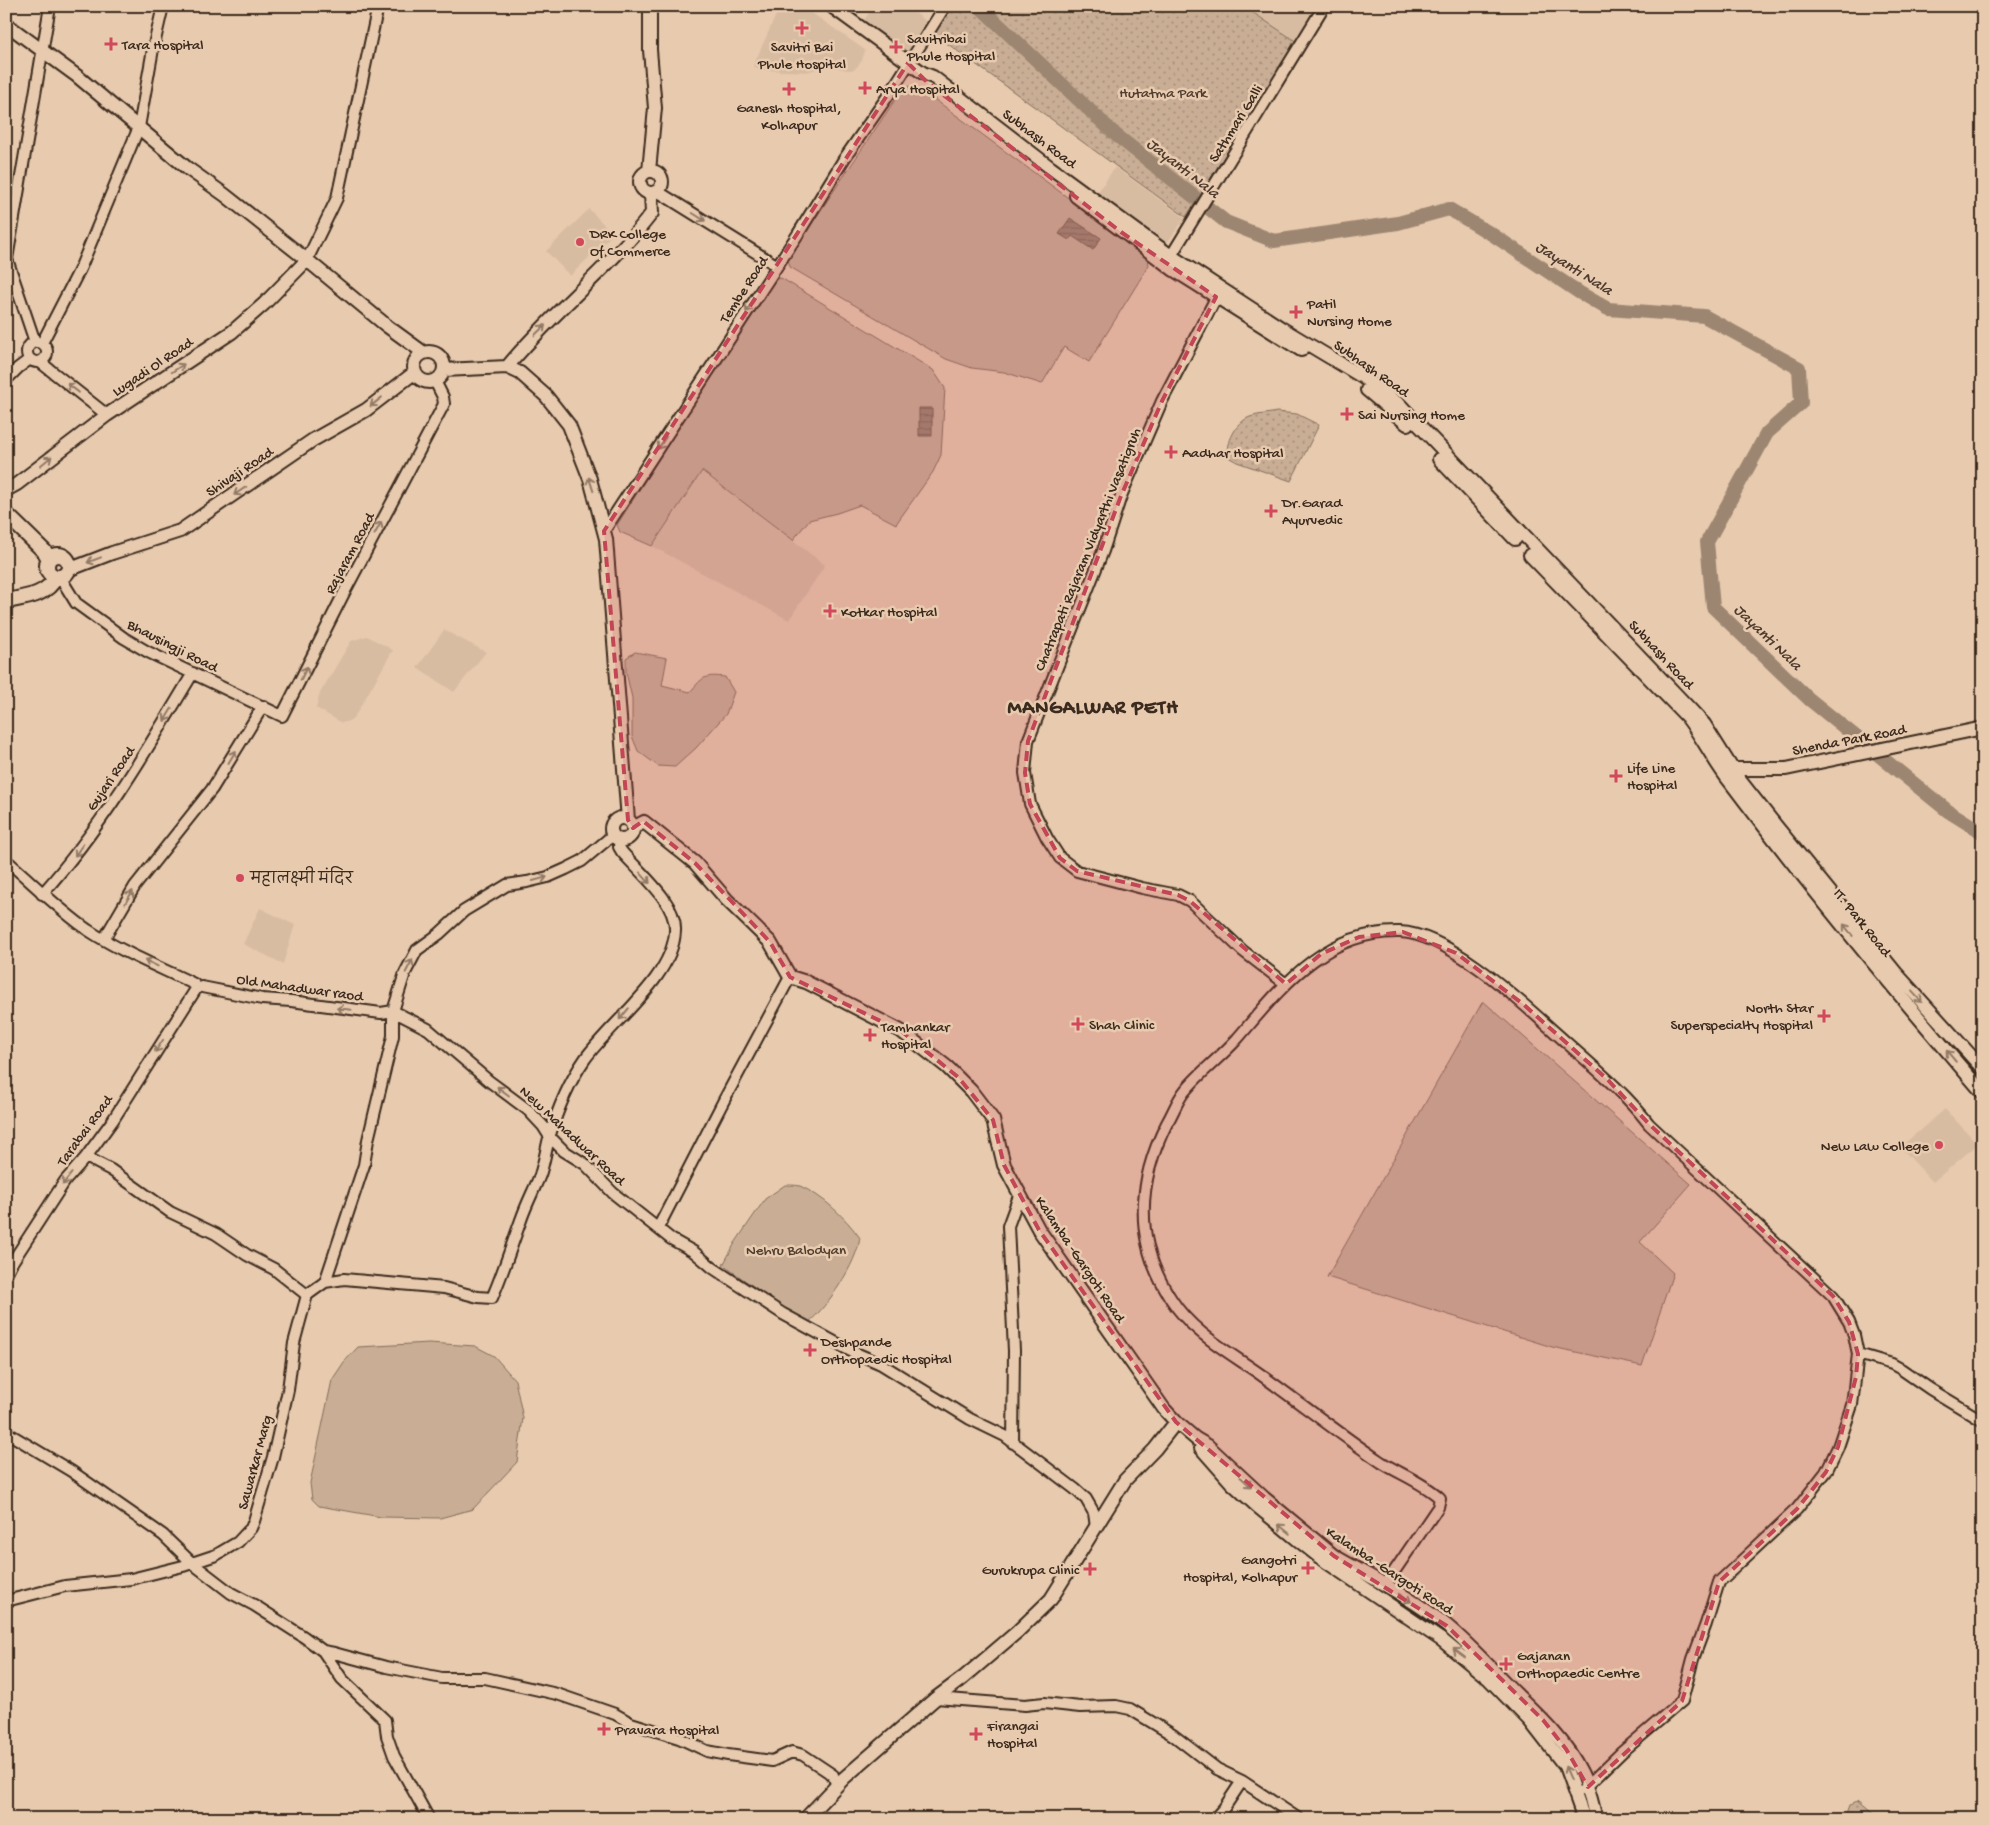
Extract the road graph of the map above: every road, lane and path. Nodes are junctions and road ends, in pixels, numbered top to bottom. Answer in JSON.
{"nodes":[{"id":1,"x":50,"y":6,"type":"edge"},
{"id":2,"x":163,"y":6,"type":"edge"},
{"id":3,"x":378,"y":6,"type":"edge"},
{"id":4,"x":650,"y":6,"type":"edge"},
{"id":5,"x":831,"y":6,"type":"edge"},
{"id":6,"x":945,"y":6,"type":"edge"},
{"id":7,"x":1324,"y":6,"type":"edge"},
{"id":8,"x":6,"y":24,"type":"edge"},
{"id":9,"x":42,"y":50,"type":"junction"},
{"id":10,"x":908,"y":63,"type":"junction"},
{"id":11,"x":923,"y":73,"type":"junction"},
{"id":12,"x":139,"y":127,"type":"junction"},
{"id":13,"x":649,"y":170,"type":"junction"},
{"id":14,"x":654,"y":192,"type":"junction"},
{"id":15,"x":1171,"y":256,"type":"junction"},
{"id":16,"x":307,"y":260,"type":"junction"},
{"id":17,"x":776,"y":265,"type":"junction"},
{"id":18,"x":1218,"y":293,"type":"junction"},
{"id":19,"x":38,"y":343,"type":"junction"},
{"id":20,"x":424,"y":353,"type":"junction"},
{"id":21,"x":35,"y":360,"type":"junction"},
{"id":22,"x":507,"y":366,"type":"junction"},
{"id":23,"x":444,"y":370,"type":"junction"},
{"id":24,"x":414,"y":372,"type":"junction"},
{"id":25,"x":6,"y":380,"type":"edge"},
{"id":26,"x":435,"y":381,"type":"junction"},
{"id":27,"x":107,"y":415,"type":"junction"},
{"id":28,"x":6,"y":490,"type":"edge"},
{"id":29,"x":6,"y":514,"type":"edge"},
{"id":30,"x":604,"y":531,"type":"junction"},
{"id":31,"x":61,"y":574,"type":"junction"},
{"id":32,"x":6,"y":601,"type":"edge"},
{"id":33,"x":193,"y":673,"type":"junction"},
{"id":34,"x":263,"y":706,"type":"junction"},
{"id":35,"x":282,"y":716,"type":"joint"},
{"id":36,"x":1983,"y":728,"type":"edge"},
{"id":37,"x":1727,"y":769,"type":"junction"},
{"id":38,"x":635,"y":823,"type":"junction"},
{"id":39,"x":616,"y":837,"type":"junction"},
{"id":40,"x":6,"y":860,"type":"edge"},
{"id":41,"x":42,"y":894,"type":"junction"},
{"id":42,"x":104,"y":939,"type":"junction"},
{"id":43,"x":790,"y":976,"type":"junction"},
{"id":44,"x":1286,"y":984,"type":"junction"},
{"id":45,"x":198,"y":987,"type":"junction"},
{"id":46,"x":393,"y":1011,"type":"junction"},
{"id":47,"x":1983,"y":1069,"type":"edge"},
{"id":48,"x":1983,"y":1093,"type":"edge"},
{"id":49,"x":550,"y":1138,"type":"junction"},
{"id":50,"x":86,"y":1157,"type":"junction"},
{"id":51,"x":1019,"y":1196,"type":"junction"},
{"id":52,"x":658,"y":1228,"type":"junction"},
{"id":53,"x":6,"y":1274,"type":"edge"},
{"id":54,"x":325,"y":1282,"type":"junction"},
{"id":55,"x":307,"y":1295,"type":"junction"},
{"id":56,"x":1858,"y":1354,"type":"junction"},
{"id":57,"x":1983,"y":1421,"type":"edge"},
{"id":58,"x":1176,"y":1422,"type":"junction"},
{"id":59,"x":6,"y":1432,"type":"edge"},
{"id":60,"x":1196,"y":1439,"type":"junction"},
{"id":61,"x":1013,"y":1443,"type":"junction"},
{"id":62,"x":1096,"y":1527,"type":"junction"},
{"id":63,"x":192,"y":1563,"type":"junction"},
{"id":64,"x":1385,"y":1585,"type":"junction"},
{"id":65,"x":6,"y":1601,"type":"edge"},
{"id":66,"x":323,"y":1652,"type":"junction"},
{"id":67,"x":936,"y":1698,"type":"junction"},
{"id":68,"x":1242,"y":1781,"type":"junction"},
{"id":69,"x":837,"y":1786,"type":"junction"},
{"id":70,"x":1588,"y":1787,"type":"junction"},
{"id":71,"x":1577,"y":1796,"type":"junction"},
{"id":72,"x":429,"y":1819,"type":"edge"},
{"id":73,"x":804,"y":1819,"type":"edge"},
{"id":74,"x":1214,"y":1819,"type":"edge"},
{"id":75,"x":1299,"y":1819,"type":"edge"},
{"id":76,"x":1584,"y":1819,"type":"edge"},
{"id":77,"x":1596,"y":1819,"type":"edge"}],
"edges":[{"from":1,"to":9,"type":"street"},
{"from":2,"to":12,"type":"street"},
{"from":3,"to":16,"type":"street"},
{"from":4,"to":13,"type":"main road"},
{"from":5,"to":10,"type":"main road","name":"Subhash Road"},
{"from":6,"to":10,"type":"street","name":"Tembe Road"},
{"from":7,"to":15,"type":"street","name":"Sathmari Galli"},
{"from":8,"to":9,"type":"main road"},
{"from":9,"to":12,"type":"main road"},
{"from":9,"to":19,"type":"street"},
{"from":10,"to":11,"type":"main road","name":"Subhash Road"},
{"from":10,"to":17,"type":"street","name":"Tembe Road"},
{"from":11,"to":15,"type":"main road","name":"Subhash Road"},
{"from":11,"to":18,"type":"main road","name":"Subhash Road"},
{"from":12,"to":16,"type":"main road"},
{"from":12,"to":19,"type":"street"},
{"from":13,"to":14,"type":"main road"},
{"from":13,"to":14,"type":"main road"},
{"from":14,"to":17,"type":"street","one_way":true},
{"from":22,"to":14,"type":"main road","one_way":true},
{"from":15,"to":18,"type":"main road","name":"Subhash Road"},
{"from":16,"to":20,"type":"main road"},
{"from":27,"to":16,"type":"main road","name":"Lugadi Ol Road","one_way":true},
{"from":17,"to":30,"type":"street","name":"Tembe Road","one_way":true},
{"from":18,"to":37,"type":"main road","name":"Subhash Road"},
{"from":18,"to":44,"type":"street","name":"Chatrapati Rajaram Vidyarthi Vasatigruh"},
{"from":19,"to":21,"type":"street"},
{"from":19,"to":21,"type":"street"},
{"from":20,"to":23,"type":"main road"},
{"from":20,"to":24,"type":"main road"},
{"from":21,"to":25,"type":"street"},
{"from":27,"to":21,"type":"street","one_way":true},
{"from":22,"to":23,"type":"main road"},
{"from":30,"to":22,"type":"main road","one_way":true},
{"from":23,"to":26,"type":"main road"},
{"from":24,"to":26,"type":"main road"},
{"from":24,"to":31,"type":"main road","name":"Shivaji Road","one_way":true},
{"from":35,"to":26,"type":"street","name":"Rajaram Road","one_way":true},
{"from":28,"to":27,"type":"main road","name":"Lugadi Ol Road","one_way":true},
{"from":29,"to":31,"type":"highway"},
{"from":30,"to":38,"type":"main road"},
{"from":31,"to":32,"type":"highway"},
{"from":31,"to":33,"type":"street","name":"Bhausingji Road"},
{"from":33,"to":34,"type":"street","name":"Bhausingji Road"},
{"from":33,"to":41,"type":"street","name":"Gujari Road","one_way":true},
{"from":34,"to":35,"type":"street","name":"Bhausingji Road"},
{"from":42,"to":34,"type":"street","one_way":true},
{"from":36,"to":37,"type":"main road","name":"Shenda Park Road"},
{"from":37,"to":47,"type":"main road","name":"IT. Park Road","one_way":true},
{"from":48,"to":37,"type":"main road","name":"IT. Park Road","one_way":true},
{"from":38,"to":39,"type":"main road"},
{"from":38,"to":39,"type":"main road"},
{"from":38,"to":43,"type":"main road"},
{"from":46,"to":39,"type":"street","one_way":true},
{"from":39,"to":49,"type":"street","one_way":true},
{"from":40,"to":41,"type":"street","name":"Old Mahadwar raod"},
{"from":41,"to":42,"type":"street","name":"Old Mahadwar raod"},
{"from":45,"to":42,"type":"street","name":"Old Mahadwar raod","one_way":true},
{"from":43,"to":51,"type":"main road","name":"Kalamba -Gargoti Road"},
{"from":43,"to":52,"type":"street"},
{"from":44,"to":56,"type":"street"},
{"from":44,"to":64,"type":"street"},
{"from":46,"to":45,"type":"street","name":"Old Mahadwar raod","one_way":true},
{"from":45,"to":50,"type":"street","name":"Tarabai Road","one_way":true},
{"from":49,"to":46,"type":"street","name":"New Mahadwar Road","one_way":true},
{"from":46,"to":54,"type":"street"},
{"from":49,"to":52,"type":"street","name":"New Mahadwar Road"},
{"from":49,"to":54,"type":"street"},
{"from":50,"to":53,"type":"street","name":"Tarabai Road","one_way":true},
{"from":50,"to":55,"type":"street"},
{"from":51,"to":58,"type":"main road","name":"Kalamba -Gargoti Road"},
{"from":51,"to":61,"type":"street"},
{"from":52,"to":61,"type":"street","name":"New Mahadwar Road"},
{"from":54,"to":55,"type":"street"},
{"from":55,"to":63,"type":"street","name":"Sawarkar Marg"},
{"from":56,"to":57,"type":"street"},
{"from":56,"to":70,"type":"street"},
{"from":58,"to":60,"type":"main road","name":"Kalamba -Gargoti Road"},
{"from":58,"to":62,"type":"main road"},
{"from":59,"to":63,"type":"street"},
{"from":60,"to":64,"type":"main road","name":"Kalamba -Gargoti Road","one_way":true},
{"from":71,"to":60,"type":"main road","name":"Kalamba -Gargoti Road","one_way":true},
{"from":61,"to":62,"type":"street","name":"New Mahadwar Road"},
{"from":62,"to":67,"type":"main road"},
{"from":63,"to":65,"type":"street","name":"Sawarkar Marg"},
{"from":63,"to":66,"type":"street"},
{"from":64,"to":70,"type":"main road","name":"Kalamba -Gargoti Road","one_way":true},
{"from":66,"to":69,"type":"street"},
{"from":66,"to":72,"type":"street"},
{"from":67,"to":68,"type":"street"},
{"from":67,"to":69,"type":"main road"},
{"from":68,"to":74,"type":"street"},
{"from":68,"to":75,"type":"street"},
{"from":69,"to":73,"type":"main road"},
{"from":70,"to":71,"type":"street"},
{"from":70,"to":77,"type":"main road","name":"Kalamba -Gargoti Road"},
{"from":71,"to":76,"type":"main road","name":"Kalamba -Gargoti Road"}]}
